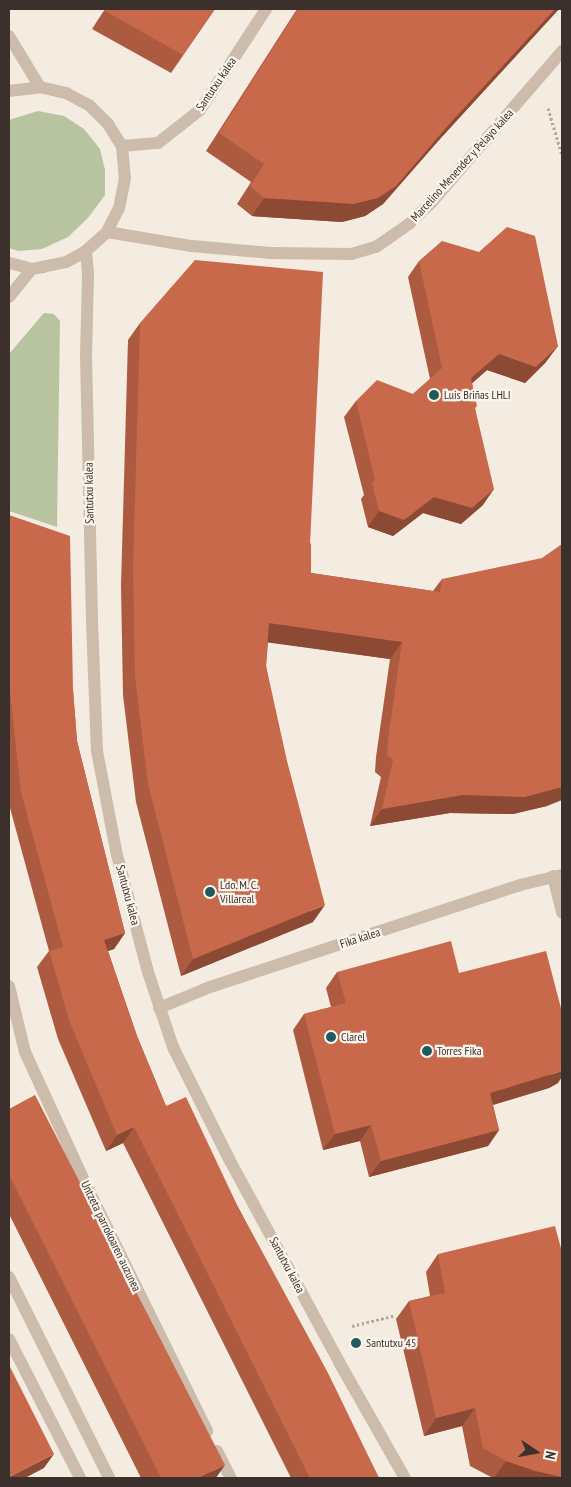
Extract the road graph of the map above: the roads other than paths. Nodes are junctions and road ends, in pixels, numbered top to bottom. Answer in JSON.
{"nodes":[{"id":1,"x":266,"y":9,"type":"edge"},
{"id":2,"x":9,"y":36,"type":"edge"},
{"id":3,"x":562,"y":51,"type":"edge"},
{"id":4,"x":40,"y":87,"type":"junction"},
{"id":5,"x":9,"y":91,"type":"edge"},
{"id":6,"x":122,"y":146,"type":"junction"},
{"id":7,"x":107,"y":232,"type":"junction"},
{"id":8,"x":86,"y":252,"type":"junction"},
{"id":9,"x":9,"y":263,"type":"edge"},
{"id":10,"x":32,"y":269,"type":"junction"},
{"id":11,"x":9,"y":297,"type":"edge"},
{"id":12,"x":558,"y":876,"type":"edge"},
{"id":13,"x":562,"y":913,"type":"edge"},
{"id":14,"x":9,"y":986,"type":"edge"},
{"id":15,"x":159,"y":1008,"type":"junction"},
{"id":16,"x":9,"y":1277,"type":"edge"},
{"id":17,"x":9,"y":1339,"type":"edge"},
{"id":18,"x":405,"y":1477,"type":"edge"},
{"id":19,"x":80,"y":1478,"type":"edge"},
{"id":20,"x":109,"y":1478,"type":"edge"},
{"id":21,"x":231,"y":1478,"type":"edge"}],
"edges":[{"from":1,"to":6,"type":"street","name":"Santutxu kalea"},
{"from":2,"to":4,"type":"street"},
{"from":3,"to":7,"type":"street","name":"Marcelino Menendez y Pelayo kalea"},
{"from":4,"to":5,"type":"street"},
{"from":4,"to":6,"type":"street"},
{"from":6,"to":7,"type":"street"},
{"from":7,"to":8,"type":"street"},
{"from":8,"to":10,"type":"street"},
{"from":8,"to":15,"type":"street","name":"Santutxu kalea"},
{"from":9,"to":10,"type":"street"},
{"from":10,"to":11,"type":"street"},
{"from":12,"to":13,"type":"street"},
{"from":12,"to":15,"type":"street","name":"Fika kalea"},
{"from":14,"to":21,"type":"street","name":"Untzeta parrokoaren auzunea"},
{"from":15,"to":18,"type":"street","name":"Santutxu kalea"},
{"from":16,"to":20,"type":"street"},
{"from":17,"to":19,"type":"street"}]}
